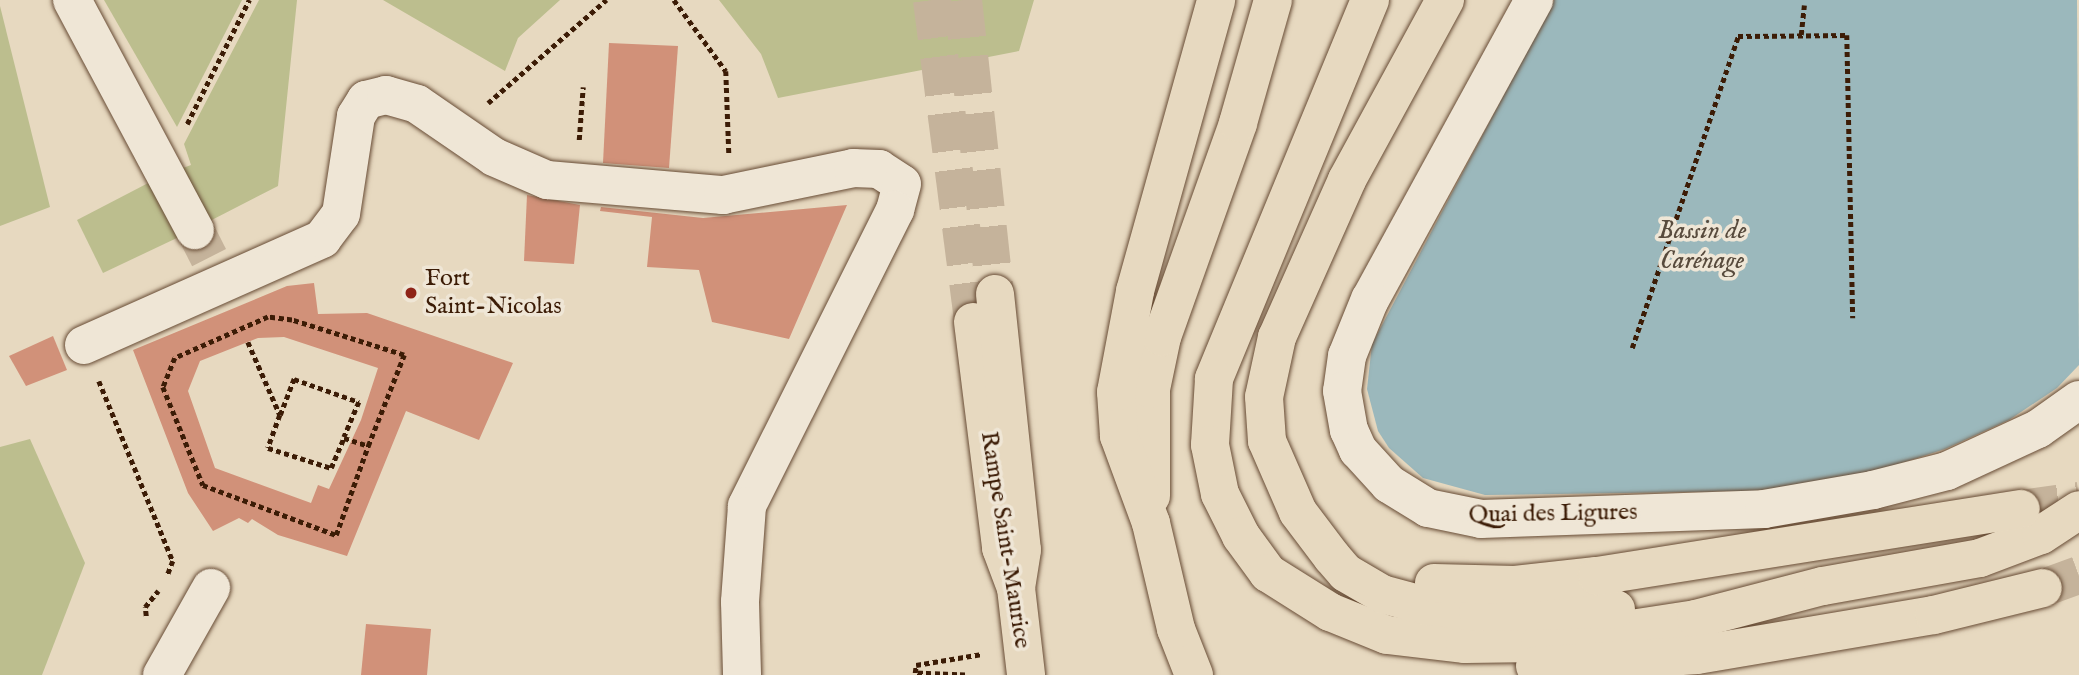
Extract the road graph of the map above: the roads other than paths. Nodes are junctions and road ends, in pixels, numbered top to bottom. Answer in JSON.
{"nodes":[{"id":1,"x":72,"y":0,"type":"edge"},
{"id":2,"x":1216,"y":0,"type":"edge"},
{"id":3,"x":1273,"y":0,"type":"edge"},
{"id":4,"x":1294,"y":0,"type":"edge"},
{"id":5,"x":1370,"y":0,"type":"edge"},
{"id":6,"x":1445,"y":0,"type":"edge"},
{"id":7,"x":1534,"y":0,"type":"edge"},
{"id":8,"x":1238,"y":123,"type":"junction"},
{"id":9,"x":1347,"y":180,"type":"junction"},
{"id":10,"x":208,"y":257,"type":"junction"},
{"id":11,"x":984,"y":308,"type":"tunnel mouth"},
{"id":12,"x":84,"y":345,"type":"road end"},
{"id":13,"x":1222,"y":351,"type":"junction"},
{"id":14,"x":2079,"y":400,"type":"edge"},
{"id":15,"x":2021,"y":509,"type":"tunnel mouth"},
{"id":16,"x":2079,"y":510,"type":"edge"},
{"id":17,"x":1297,"y":512,"type":"junction"},
{"id":18,"x":1151,"y":523,"type":"junction"},
{"id":19,"x":1268,"y":573,"type":"junction"},
{"id":20,"x":1823,"y":586,"type":"junction"},
{"id":21,"x":211,"y":588,"type":"dead end"},
{"id":22,"x":2043,"y":588,"type":"tunnel mouth"},
{"id":23,"x":1176,"y":629,"type":"junction"},
{"id":24,"x":1013,"y":661,"type":"edge"},
{"id":25,"x":163,"y":675,"type":"edge"},
{"id":26,"x":743,"y":675,"type":"edge"},
{"id":27,"x":1194,"y":675,"type":"edge"},
{"id":28,"x":1220,"y":675,"type":"edge"}],
"edges":[{"from":1,"to":10,"type":"lane"},
{"from":2,"to":18,"type":"main road"},
{"from":3,"to":8,"type":"main road"},
{"from":4,"to":8,"type":"main road"},
{"from":5,"to":13,"type":"main road"},
{"from":6,"to":9,"type":"main road"},
{"from":7,"to":14,"type":"lane","name":"Quai des Ligures"},
{"from":8,"to":18,"type":"main road"},
{"from":9,"to":13,"type":"main road"},
{"from":9,"to":17,"type":"main road"},
{"from":10,"to":12,"type":"lane"},
{"from":10,"to":26,"type":"lane"},
{"from":11,"to":24,"type":"main road","name":"Rampe Saint-Maurice"},
{"from":13,"to":19,"type":"main road"},
{"from":15,"to":17,"type":"main road"},
{"from":16,"to":20,"type":"main road"},
{"from":17,"to":20,"type":"main road"},
{"from":18,"to":23,"type":"main road"},
{"from":19,"to":20,"type":"main road"},
{"from":19,"to":22,"type":"main road"},
{"from":21,"to":25,"type":"lane"},
{"from":23,"to":27,"type":"main road"},
{"from":23,"to":28,"type":"main road"}]}
